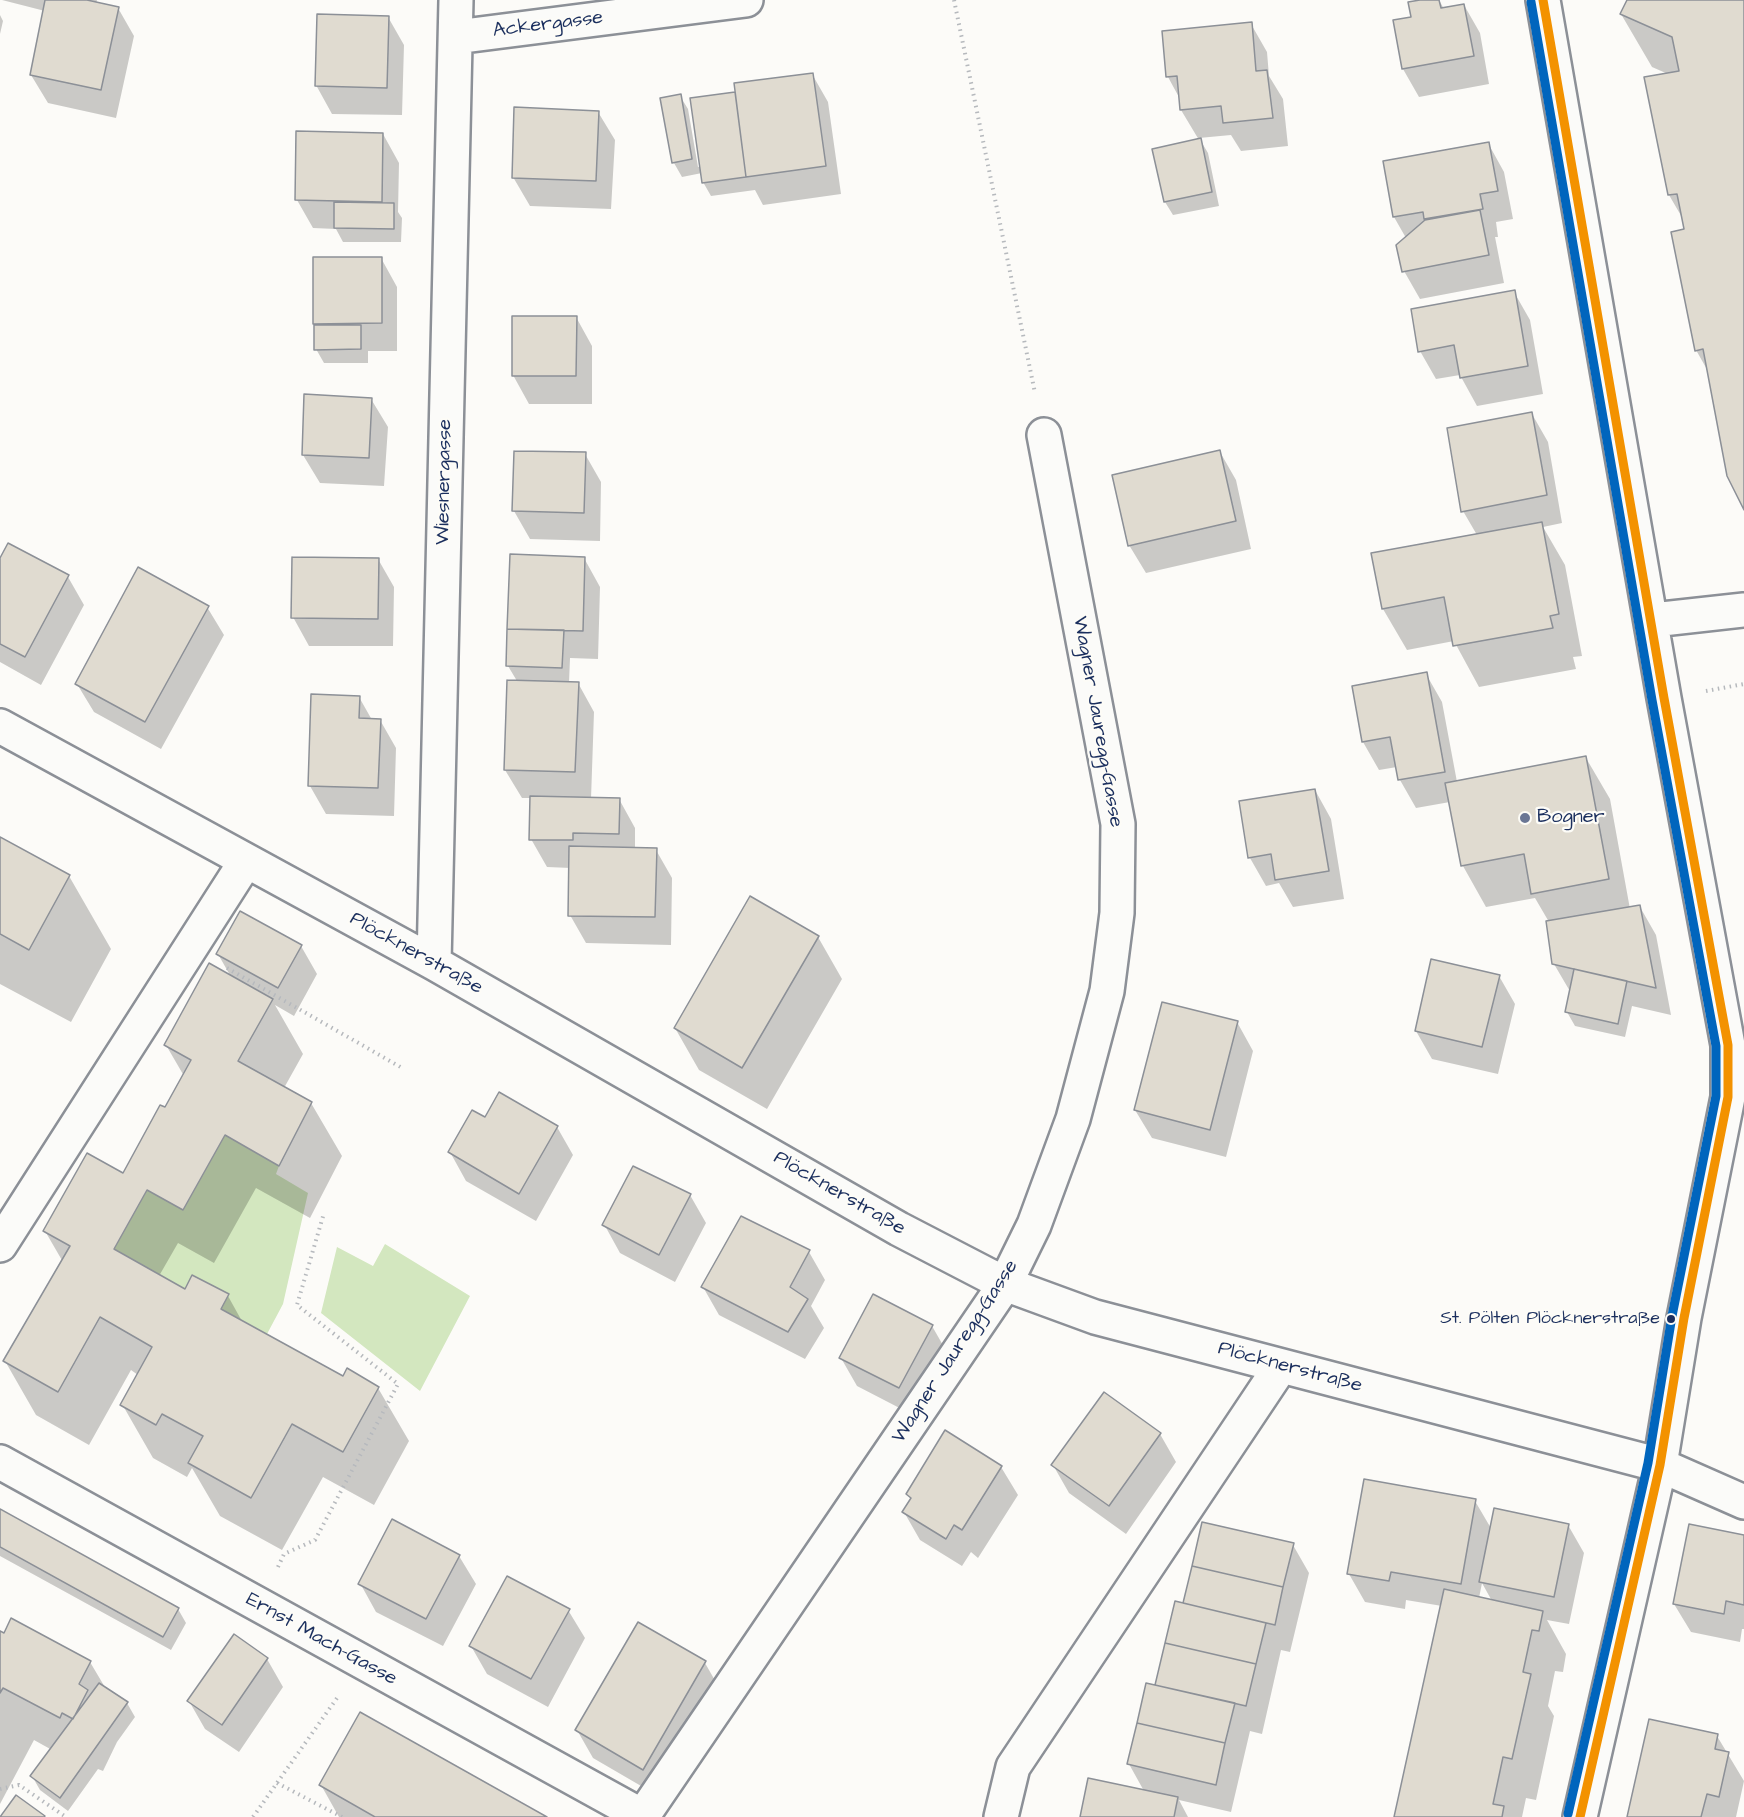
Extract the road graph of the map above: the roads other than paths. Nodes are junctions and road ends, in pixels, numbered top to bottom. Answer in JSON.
{"nodes":[{"id":1,"x":456,"y":0,"type":"edge"},
{"id":2,"x":746,"y":0,"type":"edge"},
{"id":3,"x":1543,"y":0,"type":"edge"},
{"id":4,"x":456,"y":37,"type":"junction"},
{"id":5,"x":1044,"y":435,"type":"road end"},
{"id":6,"x":1744,"y":610,"type":"edge"},
{"id":7,"x":1653,"y":620,"type":"junction"},
{"id":8,"x":0,"y":726,"type":"edge"},
{"id":9,"x":246,"y":861,"type":"junction"},
{"id":10,"x":434,"y":963,"type":"junction"},
{"id":11,"x":0,"y":1245,"type":"edge"},
{"id":12,"x":1005,"y":1284,"type":"junction"},
{"id":13,"x":1281,"y":1366,"type":"junction"},
{"id":14,"x":0,"y":1462,"type":"edge"},
{"id":15,"x":1660,"y":1465,"type":"junction"},
{"id":16,"x":1744,"y":1502,"type":"edge"},
{"id":17,"x":642,"y":1817,"type":"edge"},
{"id":18,"x":1001,"y":1817,"type":"edge"},
{"id":19,"x":1580,"y":1817,"type":"edge"}],
"edges":[{"from":1,"to":4,"type":"street","name":"Wiesnergasse"},
{"from":2,"to":4,"type":"street","name":"Ackergasse"},
{"from":3,"to":7,"type":"street"},
{"from":4,"to":10,"type":"street","name":"Wiesnergasse"},
{"from":5,"to":12,"type":"street","name":"Wagner Jauregg-Gasse"},
{"from":6,"to":7,"type":"street"},
{"from":7,"to":15,"type":"street"},
{"from":8,"to":9,"type":"street","name":"Plöcknerstraße"},
{"from":9,"to":10,"type":"street","name":"Plöcknerstraße"},
{"from":9,"to":11,"type":"street"},
{"from":10,"to":12,"type":"street","name":"Plöcknerstraße"},
{"from":12,"to":13,"type":"street","name":"Plöcknerstraße"},
{"from":12,"to":17,"type":"street","name":"Wagner Jauregg-Gasse"},
{"from":13,"to":15,"type":"street","name":"Plöcknerstraße"},
{"from":13,"to":18,"type":"street"},
{"from":14,"to":17,"type":"street","name":"Ernst Mach-Gasse"},
{"from":15,"to":16,"type":"street","name":"Plöcknerstraße"},
{"from":15,"to":19,"type":"street"}]}
